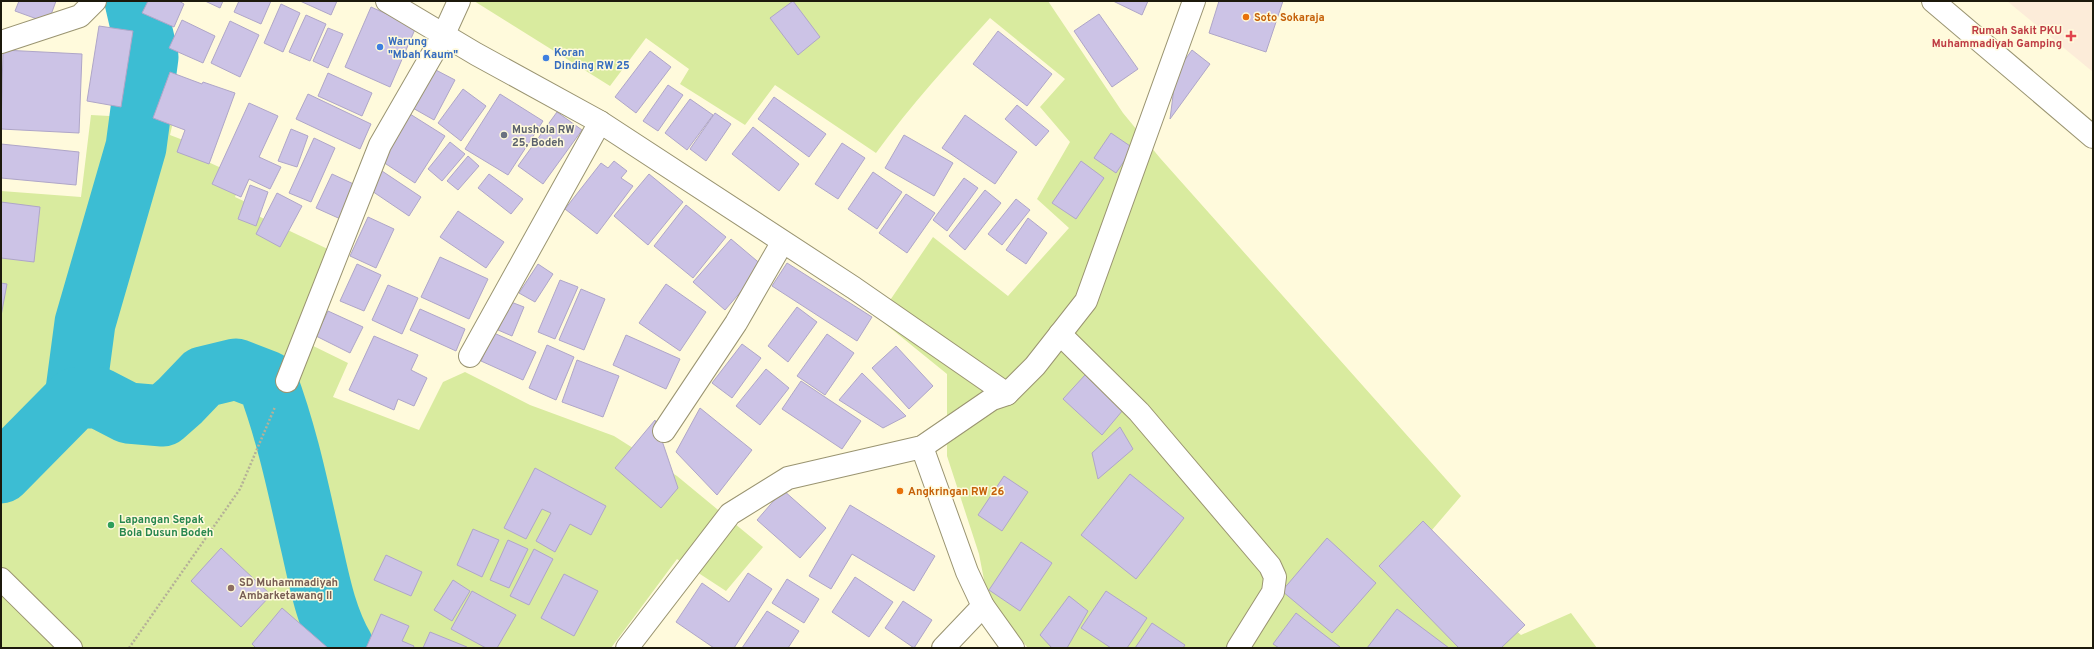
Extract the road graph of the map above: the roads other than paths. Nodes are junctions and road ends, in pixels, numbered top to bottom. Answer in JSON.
{"nodes":[{"id":1,"x":95,"y":1,"type":"edge"},
{"id":2,"x":387,"y":1,"type":"edge"},
{"id":3,"x":459,"y":1,"type":"edge"},
{"id":4,"x":1194,"y":1,"type":"edge"},
{"id":5,"x":1932,"y":1,"type":"edge"},
{"id":6,"x":444,"y":34,"type":"junction"},
{"id":7,"x":1,"y":42,"type":"edge"},
{"id":8,"x":600,"y":122,"type":"junction"},
{"id":9,"x":2093,"y":137,"type":"edge"},
{"id":10,"x":782,"y":243,"type":"junction"},
{"id":11,"x":1060,"y":334,"type":"junction"},
{"id":12,"x":470,"y":356,"type":"dead end"},
{"id":13,"x":288,"y":381,"type":"dead end"},
{"id":14,"x":1007,"y":394,"type":"junction"},
{"id":15,"x":664,"y":431,"type":"dead end"},
{"id":16,"x":922,"y":447,"type":"junction"},
{"id":17,"x":1,"y":579,"type":"edge"},
{"id":18,"x":983,"y":606,"type":"junction"},
{"id":19,"x":72,"y":648,"type":"edge"},
{"id":20,"x":627,"y":648,"type":"edge"},
{"id":21,"x":943,"y":648,"type":"edge"},
{"id":22,"x":1013,"y":648,"type":"edge"},
{"id":23,"x":1238,"y":648,"type":"edge"}],
"edges":[{"from":1,"to":7,"type":"street"},
{"from":2,"to":6,"type":"street"},
{"from":3,"to":6,"type":"street"},
{"from":4,"to":11,"type":"street"},
{"from":5,"to":9,"type":"street"},
{"from":6,"to":8,"type":"street"},
{"from":6,"to":13,"type":"street"},
{"from":8,"to":10,"type":"street"},
{"from":8,"to":12,"type":"street"},
{"from":10,"to":14,"type":"street"},
{"from":10,"to":15,"type":"street"},
{"from":11,"to":14,"type":"street"},
{"from":11,"to":23,"type":"street"},
{"from":14,"to":16,"type":"street"},
{"from":16,"to":18,"type":"street"},
{"from":16,"to":20,"type":"street"},
{"from":17,"to":19,"type":"street"},
{"from":18,"to":21,"type":"street"},
{"from":18,"to":22,"type":"street"}]}
